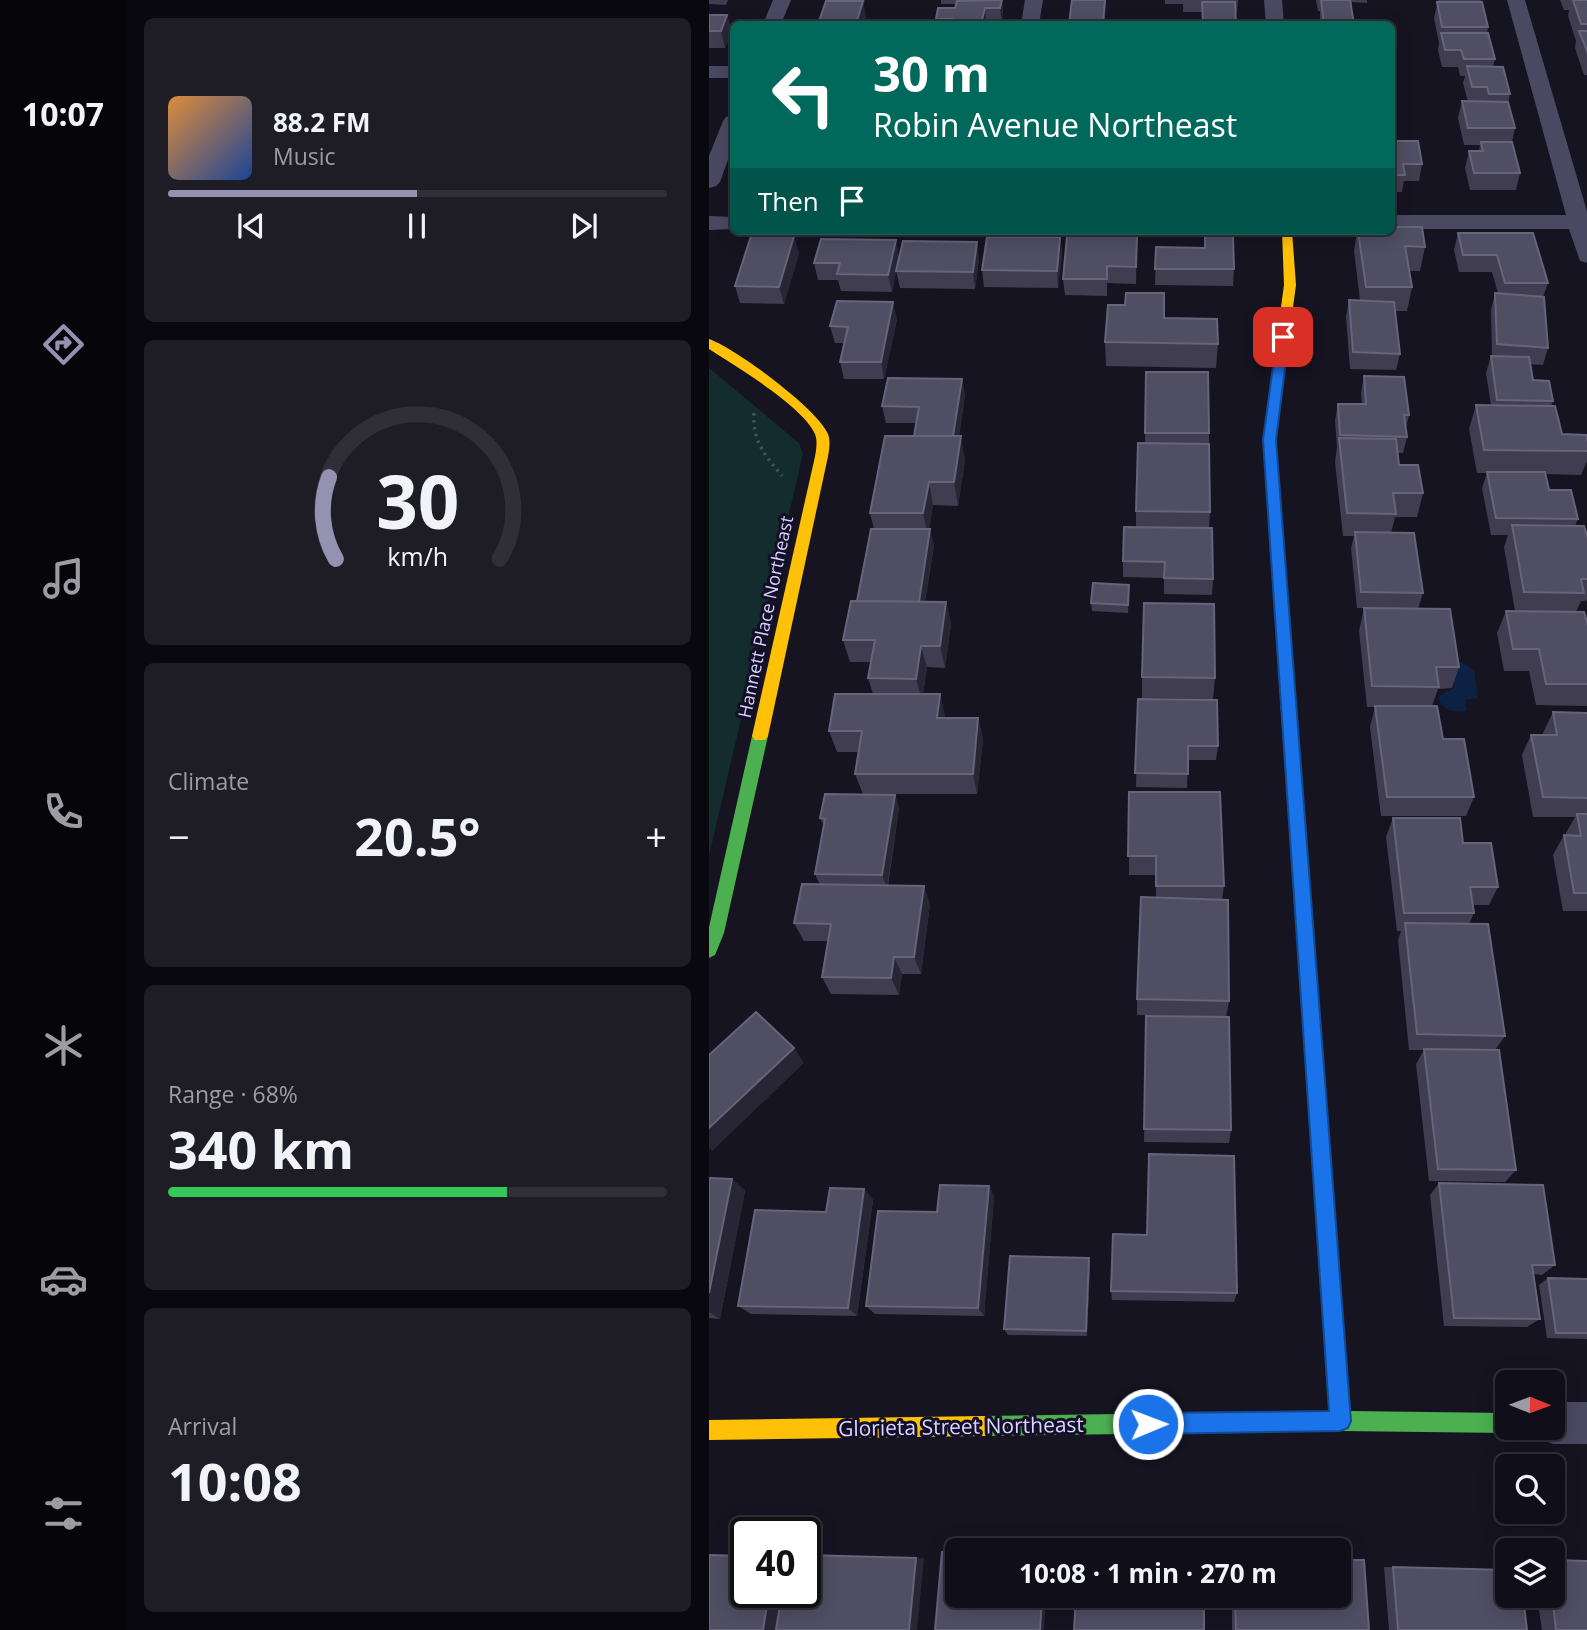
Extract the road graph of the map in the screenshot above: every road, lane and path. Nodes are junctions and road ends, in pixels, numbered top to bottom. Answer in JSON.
{"nodes":[{"id":1,"x":782,"y":0,"type":"edge"},
{"id":2,"x":1034,"y":0,"type":"edge"},
{"id":3,"x":1273,"y":0,"type":"edge"},
{"id":4,"x":1516,"y":0,"type":"edge"},
{"id":5,"x":773,"y":21,"type":"edge"},
{"id":6,"x":1030,"y":21,"type":"edge"},
{"id":7,"x":1275,"y":21,"type":"edge"},
{"id":8,"x":709,"y":72,"type":"edge"},
{"id":9,"x":730,"y":72,"type":"edge"},
{"id":10,"x":730,"y":129,"type":"edge"},
{"id":11,"x":709,"y":182,"type":"edge"},
{"id":12,"x":1395,"y":222,"type":"edge"},
{"id":13,"x":1583,"y":222,"type":"edge"},
{"id":14,"x":709,"y":223,"type":"edge"},
{"id":15,"x":730,"y":223,"type":"edge"},
{"id":16,"x":1287,"y":235,"type":"edge"},
{"id":17,"x":1587,"y":256,"type":"edge"},
{"id":18,"x":709,"y":343,"type":"edge"},
{"id":19,"x":750,"y":402,"type":"dead end"},
{"id":20,"x":784,"y":482,"type":"dead end"},
{"id":21,"x":709,"y":950,"type":"edge"},
{"id":22,"x":1340,"y":1421,"type":"junction"},
{"id":23,"x":1495,"y":1423,"type":"edge"},
{"id":24,"x":1565,"y":1423,"type":"edge"},
{"id":25,"x":1587,"y":1423,"type":"edge"},
{"id":26,"x":709,"y":1430,"type":"edge"}],
"edges":[{"from":1,"to":5,"type":"street"},
{"from":2,"to":6,"type":"street"},
{"from":3,"to":7,"type":"street"},
{"from":4,"to":13,"type":"street"},
{"from":8,"to":9,"type":"street"},
{"from":10,"to":11,"type":"street"},
{"from":12,"to":13,"type":"street"},
{"from":13,"to":17,"type":"street"},
{"from":14,"to":15,"type":"street"},
{"from":16,"to":22,"type":"street"},
{"from":18,"to":21,"type":"street","name":"Hannett Place Northeast"},
{"from":19,"to":20,"type":"path"},
{"from":22,"to":23,"type":"street","name":"Glorieta Street Northeast"},
{"from":22,"to":26,"type":"street","name":"Glorieta Street Northeast"},
{"from":24,"to":25,"type":"street"}]}
